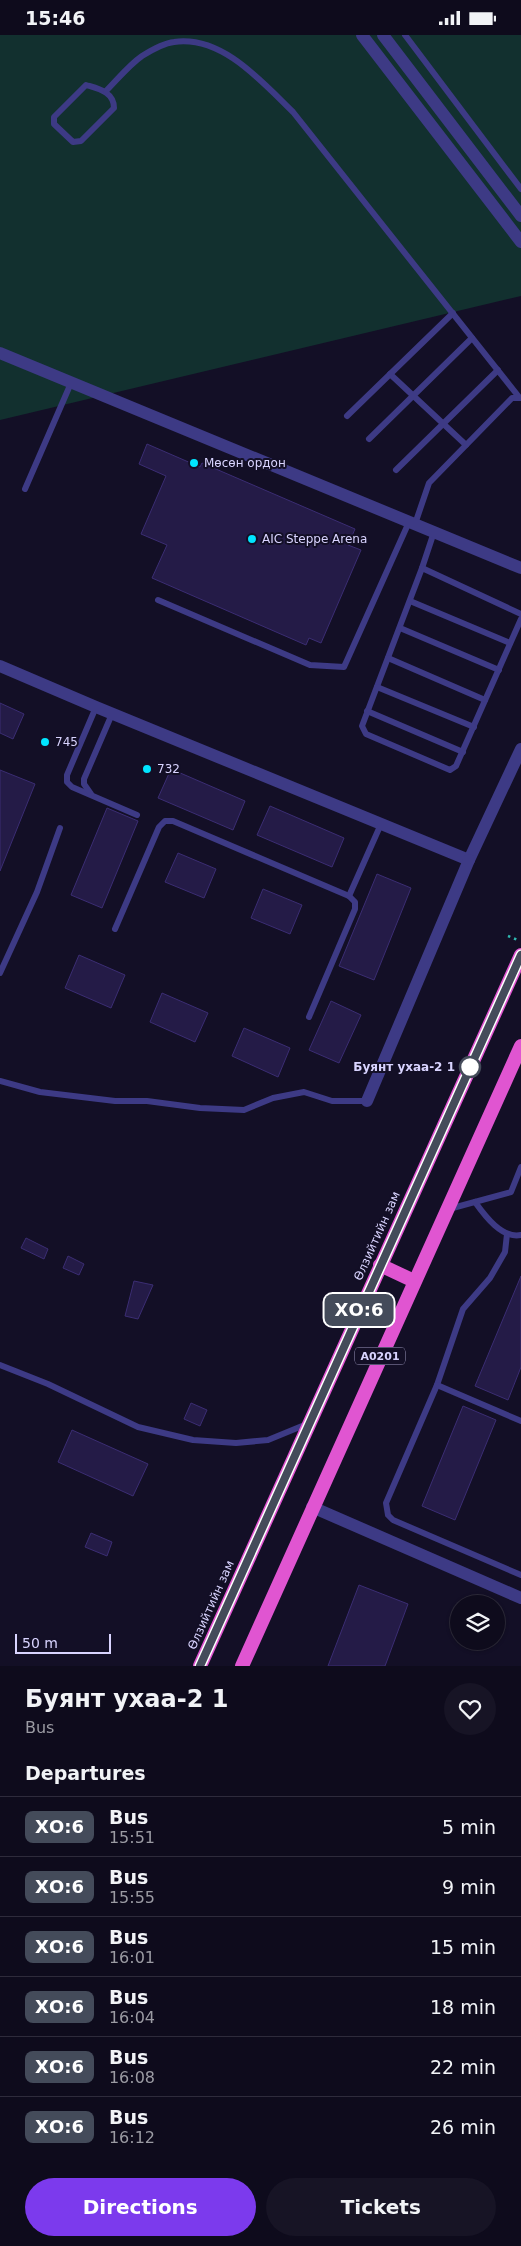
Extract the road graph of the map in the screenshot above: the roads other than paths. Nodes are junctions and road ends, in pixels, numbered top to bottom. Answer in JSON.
{"nodes":[{"id":1,"x":362,"y":35,"type":"edge"},
{"id":2,"x":383,"y":35,"type":"edge"},
{"id":3,"x":405,"y":35,"type":"edge"},
{"id":4,"x":106,"y":91,"type":"junction"},
{"id":5,"x":521,"y":189,"type":"edge"},
{"id":6,"x":521,"y":216,"type":"edge"},
{"id":7,"x":521,"y":242,"type":"edge"},
{"id":8,"x":453,"y":313,"type":"junction"},
{"id":9,"x":472,"y":338,"type":"junction"},
{"id":10,"x":0,"y":353,"type":"edge"},
{"id":11,"x":498,"y":370,"type":"junction"},
{"id":12,"x":390,"y":373,"type":"junction"},
{"id":13,"x":71,"y":383,"type":"junction"},
{"id":14,"x":414,"y":395,"type":"junction"},
{"id":15,"x":520,"y":398,"type":"edge"},
{"id":16,"x":346,"y":416,"type":"dead end"},
{"id":17,"x":443,"y":423,"type":"junction"},
{"id":18,"x":369,"y":439,"type":"dead end"},
{"id":19,"x":466,"y":445,"type":"junction"},
{"id":20,"x":396,"y":470,"type":"dead end"},
{"id":21,"x":25,"y":489,"type":"dead end"},
{"id":22,"x":412,"y":523,"type":"junction"},
{"id":23,"x":434,"y":533,"type":"junction"},
{"id":24,"x":422,"y":568,"type":"junction"},
{"id":25,"x":521,"y":568,"type":"edge"},
{"id":26,"x":158,"y":600,"type":"dead end"},
{"id":27,"x":410,"y":601,"type":"junction"},
{"id":28,"x":521,"y":614,"type":"edge"},
{"id":29,"x":521,"y":619,"type":"edge"},
{"id":30,"x":400,"y":628,"type":"junction"},
{"id":31,"x":510,"y":643,"type":"junction"},
{"id":32,"x":388,"y":658,"type":"junction"},
{"id":33,"x":0,"y":666,"type":"edge"},
{"id":34,"x":498,"y":670,"type":"junction"},
{"id":35,"x":377,"y":687,"type":"junction"},
{"id":36,"x":486,"y":700,"type":"junction"},
{"id":37,"x":96,"y":707,"type":"junction"},
{"id":38,"x":367,"y":711,"type":"junction"},
{"id":39,"x":112,"y":714,"type":"junction"},
{"id":40,"x":474,"y":727,"type":"junction"},
{"id":41,"x":521,"y":749,"type":"edge"},
{"id":42,"x":463,"y":752,"type":"junction"},
{"id":43,"x":92,"y":795,"type":"junction"},
{"id":44,"x":136,"y":815,"type":"dead end"},
{"id":45,"x":381,"y":824,"type":"junction"},
{"id":46,"x":60,"y":828,"type":"dead end"},
{"id":47,"x":469,"y":860,"type":"junction"},
{"id":48,"x":349,"y":896,"type":"junction"},
{"id":49,"x":115,"y":929,"type":"dead end"},
{"id":50,"x":521,"y":955,"type":"edge"},
{"id":51,"x":0,"y":973,"type":"edge"},
{"id":52,"x":309,"y":1017,"type":"dead end"},
{"id":53,"x":521,"y":1046,"type":"edge"},
{"id":54,"x":0,"y":1081,"type":"edge"},
{"id":55,"x":367,"y":1101,"type":"joint"},
{"id":56,"x":521,"y":1167,"type":"edge"},
{"id":57,"x":475,"y":1202,"type":"junction"},
{"id":58,"x":448,"y":1209,"type":"junction"},
{"id":59,"x":507,"y":1234,"type":"junction"},
{"id":60,"x":520,"y":1236,"type":"edge"},
{"id":61,"x":380,"y":1265,"type":"junction"},
{"id":62,"x":414,"y":1281,"type":"junction"},
{"id":63,"x":0,"y":1365,"type":"edge"},
{"id":64,"x":437,"y":1385,"type":"junction"},
{"id":65,"x":521,"y":1421,"type":"edge"},
{"id":66,"x":308,"y":1423,"type":"junction"},
{"id":67,"x":312,"y":1507,"type":"junction"},
{"id":68,"x":521,"y":1575,"type":"edge"},
{"id":69,"x":521,"y":1599,"type":"edge"},
{"id":70,"x":200,"y":1666,"type":"edge"},
{"id":71,"x":242,"y":1666,"type":"edge"}],
"edges":[{"from":1,"to":7,"type":"street"},
{"from":2,"to":6,"type":"street"},
{"from":3,"to":5,"type":"lane"},
{"from":4,"to":4,"type":"lane"},
{"from":4,"to":8,"type":"lane"},
{"from":8,"to":9,"type":"lane"},
{"from":8,"to":12,"type":"lane"},
{"from":9,"to":11,"type":"lane"},
{"from":9,"to":14,"type":"lane"},
{"from":10,"to":13,"type":"street"},
{"from":11,"to":15,"type":"lane"},
{"from":11,"to":17,"type":"lane"},
{"from":12,"to":14,"type":"lane"},
{"from":12,"to":16,"type":"lane"},
{"from":13,"to":21,"type":"lane"},
{"from":13,"to":22,"type":"street"},
{"from":14,"to":17,"type":"lane"},
{"from":14,"to":18,"type":"lane"},
{"from":15,"to":19,"type":"lane"},
{"from":17,"to":19,"type":"lane"},
{"from":17,"to":20,"type":"lane"},
{"from":19,"to":22,"type":"lane"},
{"from":22,"to":23,"type":"street"},
{"from":22,"to":26,"type":"lane"},
{"from":23,"to":24,"type":"lane"},
{"from":23,"to":25,"type":"street"},
{"from":24,"to":27,"type":"lane"},
{"from":24,"to":28,"type":"lane"},
{"from":27,"to":30,"type":"lane"},
{"from":27,"to":31,"type":"lane"},
{"from":29,"to":31,"type":"lane"},
{"from":30,"to":32,"type":"lane"},
{"from":30,"to":34,"type":"lane"},
{"from":31,"to":34,"type":"lane"},
{"from":32,"to":35,"type":"lane"},
{"from":32,"to":36,"type":"lane"},
{"from":33,"to":37,"type":"street"},
{"from":34,"to":36,"type":"lane"},
{"from":35,"to":38,"type":"lane"},
{"from":35,"to":40,"type":"lane"},
{"from":36,"to":40,"type":"lane"},
{"from":37,"to":39,"type":"street"},
{"from":37,"to":43,"type":"lane"},
{"from":38,"to":42,"type":"lane"},
{"from":38,"to":42,"type":"lane"},
{"from":39,"to":43,"type":"lane"},
{"from":39,"to":45,"type":"street"},
{"from":40,"to":42,"type":"lane"},
{"from":41,"to":47,"type":"street"},
{"from":43,"to":44,"type":"lane"},
{"from":45,"to":47,"type":"street"},
{"from":45,"to":48,"type":"lane"},
{"from":46,"to":51,"type":"lane"},
{"from":47,"to":55,"type":"street"},
{"from":48,"to":49,"type":"lane"},
{"from":48,"to":52,"type":"lane"},
{"from":50,"to":61,"type":"highway","name":"Өлзийтийн зам","number":"A0201"},
{"from":53,"to":58,"type":"highway","number":"A0201"},
{"from":54,"to":55,"type":"lane"},
{"from":56,"to":57,"type":"lane"},
{"from":57,"to":58,"type":"lane"},
{"from":57,"to":59,"type":"lane"},
{"from":58,"to":62,"type":"highway","number":"A0201"},
{"from":59,"to":60,"type":"lane"},
{"from":59,"to":64,"type":"lane"},
{"from":61,"to":62,"type":"highway"},
{"from":61,"to":66,"type":"highway","name":"Өлзийтийн зам","number":"A0201"},
{"from":62,"to":67,"type":"highway","number":"A0201"},
{"from":63,"to":66,"type":"lane"},
{"from":64,"to":65,"type":"lane"},
{"from":64,"to":68,"type":"lane"},
{"from":66,"to":70,"type":"highway","name":"Өлзийтийн зам","number":"A0201"},
{"from":67,"to":69,"type":"street"},
{"from":67,"to":71,"type":"highway","number":"A0201"}]}
